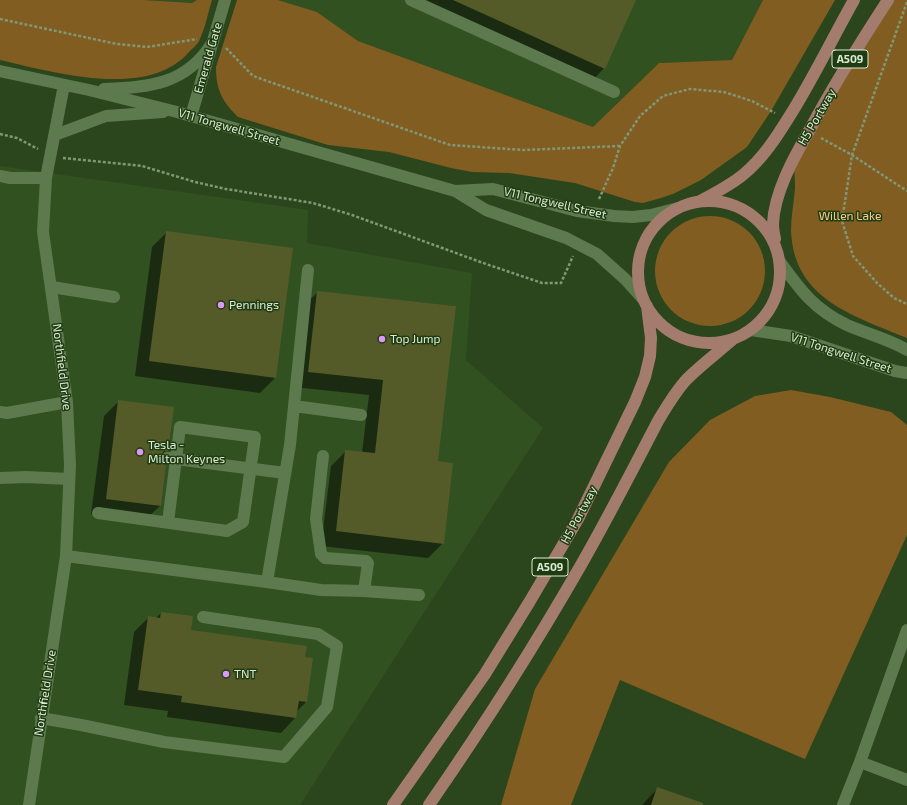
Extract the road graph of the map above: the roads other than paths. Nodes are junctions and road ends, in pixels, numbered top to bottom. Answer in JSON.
{"nodes":[{"id":1,"x":225,"y":0,"type":"edge"},
{"id":2,"x":411,"y":0,"type":"edge"},
{"id":3,"x":854,"y":0,"type":"edge"},
{"id":4,"x":888,"y":0,"type":"edge"},
{"id":5,"x":212,"y":42,"type":"junction"},
{"id":6,"x":0,"y":71,"type":"edge"},
{"id":7,"x":64,"y":85,"type":"junction"},
{"id":8,"x":89,"y":90,"type":"junction"},
{"id":9,"x":614,"y":92,"type":"dead end"},
{"id":10,"x":177,"y":112,"type":"junction"},
{"id":11,"x":191,"y":116,"type":"junction"},
{"id":12,"x":55,"y":135,"type":"junction"},
{"id":13,"x":0,"y":176,"type":"edge"},
{"id":14,"x":46,"y":178,"type":"junction"},
{"id":15,"x":455,"y":191,"type":"junction"},
{"id":16,"x":700,"y":201,"type":"junction"},
{"id":17,"x":678,"y":208,"type":"junction"},
{"id":18,"x":775,"y":243,"type":"junction"},
{"id":19,"x":780,"y":262,"type":"junction"},
{"id":20,"x":308,"y":270,"type":"dead end"},
{"id":21,"x":52,"y":287,"type":"junction"},
{"id":22,"x":114,"y":297,"type":"dead end"},
{"id":23,"x":645,"y":302,"type":"junction"},
{"id":24,"x":751,"y":330,"type":"junction"},
{"id":25,"x":732,"y":340,"type":"junction"},
{"id":26,"x":907,"y":350,"type":"edge"},
{"id":27,"x":907,"y":372,"type":"edge"},
{"id":28,"x":68,"y":402,"type":"junction"},
{"id":29,"x":294,"y":406,"type":"junction"},
{"id":30,"x":0,"y":412,"type":"edge"},
{"id":31,"x":361,"y":415,"type":"dead end"},
{"id":32,"x":323,"y":456,"type":"dead end"},
{"id":33,"x":172,"y":458,"type":"junction"},
{"id":34,"x":251,"y":469,"type":"junction"},
{"id":35,"x":285,"y":473,"type":"junction"},
{"id":36,"x":0,"y":478,"type":"edge"},
{"id":37,"x":69,"y":479,"type":"junction"},
{"id":38,"x":98,"y":513,"type":"dead end"},
{"id":39,"x":168,"y":522,"type":"junction"},
{"id":40,"x":66,"y":556,"type":"junction"},
{"id":41,"x":267,"y":582,"type":"junction"},
{"id":42,"x":364,"y":591,"type":"junction"},
{"id":43,"x":419,"y":595,"type":"dead end"},
{"id":44,"x":203,"y":617,"type":"dead end"},
{"id":45,"x":907,"y":630,"type":"edge"},
{"id":46,"x":903,"y":655,"type":"edge"},
{"id":47,"x":41,"y":718,"type":"junction"},
{"id":48,"x":860,"y":762,"type":"junction"},
{"id":49,"x":907,"y":780,"type":"edge"},
{"id":50,"x":29,"y":805,"type":"edge"},
{"id":51,"x":392,"y":805,"type":"edge"},
{"id":52,"x":429,"y":805,"type":"edge"},
{"id":53,"x":843,"y":805,"type":"edge"}],
"edges":[{"from":1,"to":5,"type":"street","name":"Emerald Gate"},
{"from":2,"to":9,"type":"street"},
{"from":3,"to":16,"type":"main road","name":"H5 Portway","number":"A509"},
{"from":4,"to":18,"type":"main road","name":"H5 Portway","number":"A509"},
{"from":5,"to":8,"type":"street"},
{"from":5,"to":11,"type":"street","name":"Emerald Gate"},
{"from":6,"to":7,"type":"street","name":"V11 Tongwell Street"},
{"from":7,"to":8,"type":"street","name":"V11 Tongwell Street"},
{"from":7,"to":12,"type":"street","name":"Northfield Drive"},
{"from":8,"to":10,"type":"street","name":"V11 Tongwell Street"},
{"from":10,"to":11,"type":"street","name":"V11 Tongwell Street"},
{"from":10,"to":12,"type":"street"},
{"from":11,"to":15,"type":"street","name":"V11 Tongwell Street"},
{"from":12,"to":14,"type":"street","name":"Northfield Drive"},
{"from":13,"to":14,"type":"street"},
{"from":14,"to":21,"type":"street","name":"Northfield Drive"},
{"from":15,"to":17,"type":"street","name":"V11 Tongwell Street"},
{"from":15,"to":23,"type":"street","name":"V11 Tongwell Street"},
{"from":16,"to":17,"type":"main road","number":"A509"},
{"from":16,"to":18,"type":"main road","number":"A509"},
{"from":17,"to":23,"type":"main road","number":"A509"},
{"from":18,"to":19,"type":"main road","number":"A509"},
{"from":19,"to":24,"type":"main road","number":"A509"},
{"from":19,"to":26,"type":"street","name":"V11 Tongwell Street"},
{"from":20,"to":29,"type":"street"},
{"from":21,"to":22,"type":"street"},
{"from":21,"to":28,"type":"street","name":"Northfield Drive"},
{"from":23,"to":25,"type":"main road","number":"A509"},
{"from":23,"to":51,"type":"main road","name":"H5 Portway","number":"A509"},
{"from":24,"to":25,"type":"main road","number":"A509"},
{"from":24,"to":27,"type":"street","name":"V11 Tongwell Street"},
{"from":25,"to":52,"type":"main road","number":"A509"},
{"from":28,"to":30,"type":"street"},
{"from":28,"to":37,"type":"street","name":"Northfield Drive"},
{"from":29,"to":31,"type":"street"},
{"from":29,"to":35,"type":"street"},
{"from":32,"to":42,"type":"street"},
{"from":33,"to":34,"type":"street"},
{"from":33,"to":34,"type":"street"},
{"from":33,"to":39,"type":"street"},
{"from":34,"to":35,"type":"street"},
{"from":34,"to":39,"type":"street"},
{"from":35,"to":41,"type":"street"},
{"from":36,"to":37,"type":"street"},
{"from":37,"to":40,"type":"street","name":"Northfield Drive"},
{"from":38,"to":39,"type":"street"},
{"from":40,"to":41,"type":"street"},
{"from":40,"to":47,"type":"street","name":"Northfield Drive"},
{"from":41,"to":42,"type":"street"},
{"from":42,"to":43,"type":"street"},
{"from":44,"to":47,"type":"street"},
{"from":45,"to":46,"type":"street"},
{"from":46,"to":48,"type":"street"},
{"from":47,"to":50,"type":"street","name":"Northfield Drive"},
{"from":48,"to":49,"type":"street"},
{"from":48,"to":53,"type":"street"}]}
